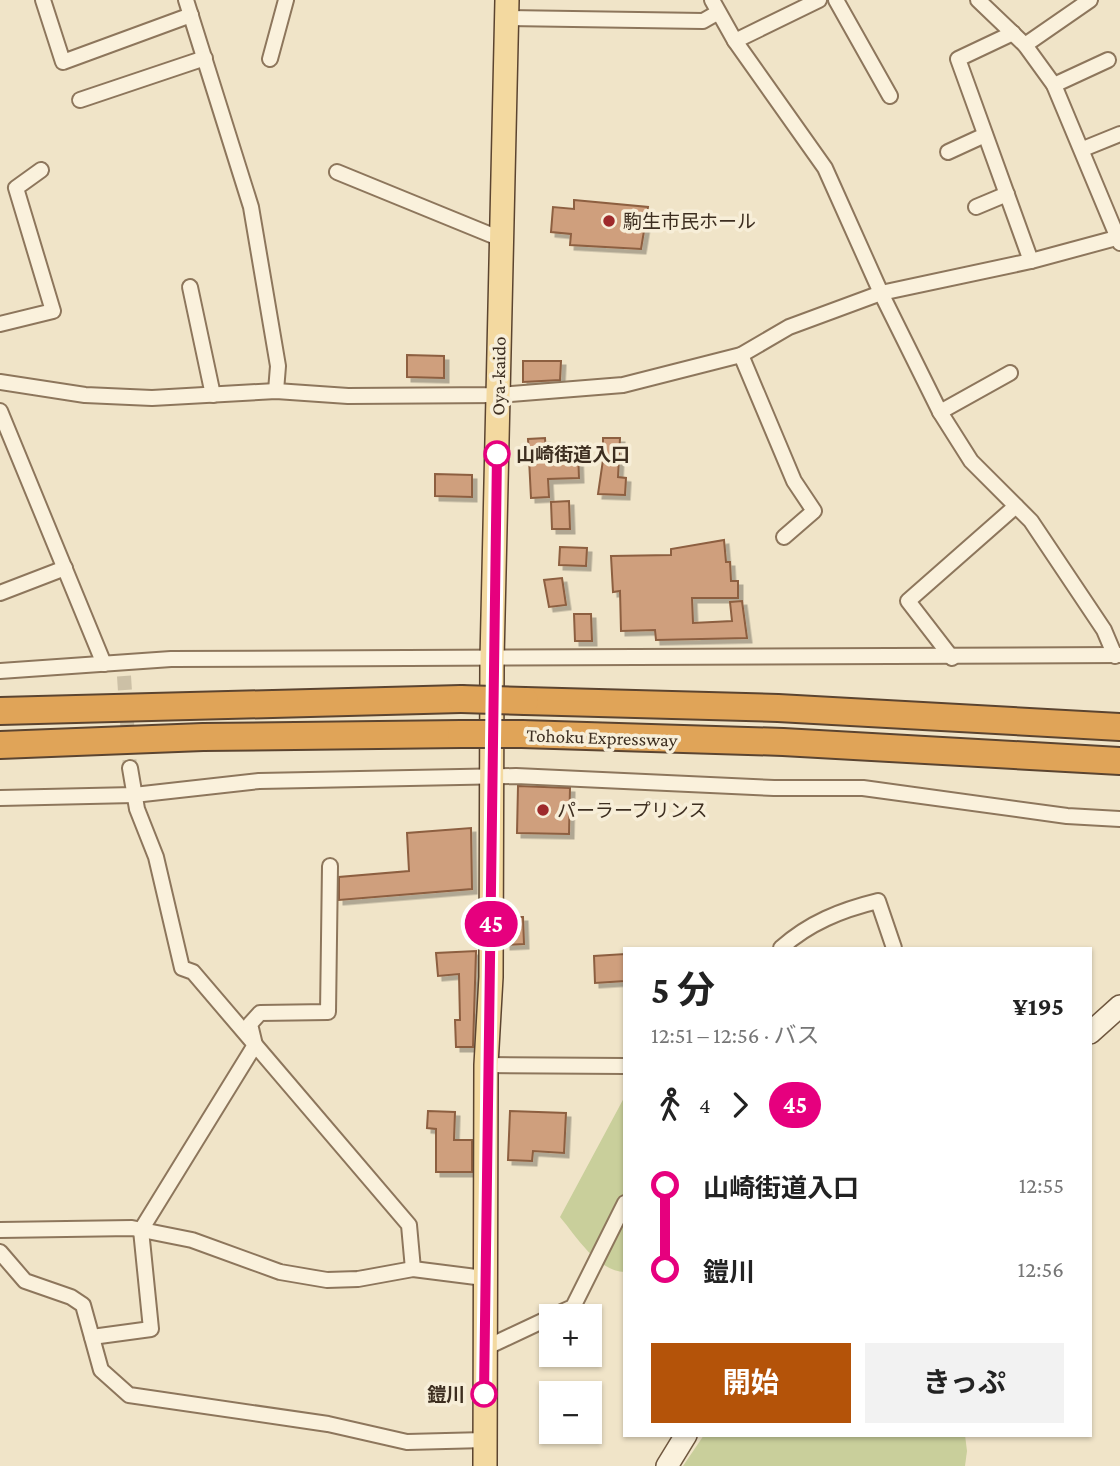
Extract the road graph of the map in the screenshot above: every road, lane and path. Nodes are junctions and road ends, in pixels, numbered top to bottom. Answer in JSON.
{"nodes":[{"id":1,"x":43,"y":0,"type":"edge"},
{"id":2,"x":186,"y":0,"type":"edge"},
{"id":3,"x":286,"y":0,"type":"edge"},
{"id":4,"x":819,"y":0,"type":"edge"},
{"id":5,"x":836,"y":0,"type":"edge"},
{"id":6,"x":978,"y":0,"type":"edge"},
{"id":7,"x":1090,"y":0,"type":"edge"},
{"id":8,"x":714,"y":7,"type":"edge"},
{"id":9,"x":507,"y":9,"type":"edge"},
{"id":10,"x":191,"y":15,"type":"junction"},
{"id":11,"x":1013,"y":33,"type":"junction"},
{"id":12,"x":735,"y":41,"type":"junction"},
{"id":13,"x":1024,"y":44,"type":"junction"},
{"id":14,"x":205,"y":58,"type":"junction"},
{"id":15,"x":270,"y":59,"type":"dead end"},
{"id":16,"x":1108,"y":60,"type":"dead end"},
{"id":17,"x":1054,"y":85,"type":"junction"},
{"id":18,"x":890,"y":96,"type":"dead end"},
{"id":19,"x":80,"y":100,"type":"dead end"},
{"id":20,"x":1120,"y":134,"type":"edge"},
{"id":21,"x":985,"y":135,"type":"junction"},
{"id":22,"x":1083,"y":149,"type":"junction"},
{"id":23,"x":947,"y":152,"type":"dead end"},
{"id":24,"x":41,"y":170,"type":"dead end"},
{"id":25,"x":337,"y":172,"type":"dead end"},
{"id":26,"x":1007,"y":194,"type":"junction"},
{"id":27,"x":976,"y":207,"type":"dead end"},
{"id":28,"x":501,"y":239,"type":"junction"},
{"id":29,"x":1120,"y":239,"type":"edge"},
{"id":30,"x":1031,"y":261,"type":"junction"},
{"id":31,"x":190,"y":287,"type":"dead end"},
{"id":32,"x":881,"y":293,"type":"junction"},
{"id":33,"x":0,"y":324,"type":"edge"},
{"id":34,"x":741,"y":355,"type":"junction"},
{"id":35,"x":1010,"y":373,"type":"dead end"},
{"id":36,"x":0,"y":382,"type":"edge"},
{"id":37,"x":276,"y":391,"type":"junction"},
{"id":38,"x":213,"y":395,"type":"junction"},
{"id":39,"x":498,"y":395,"type":"junction"},
{"id":40,"x":0,"y":411,"type":"edge"},
{"id":41,"x":940,"y":412,"type":"junction"},
{"id":42,"x":1016,"y":506,"type":"junction"},
{"id":43,"x":784,"y":537,"type":"dead end"},
{"id":44,"x":65,"y":568,"type":"junction"},
{"id":45,"x":0,"y":593,"type":"edge"},
{"id":46,"x":1117,"y":655,"type":"edge"},
{"id":47,"x":952,"y":658,"type":"junction"},
{"id":48,"x":492,"y":660,"type":"junction"},
{"id":49,"x":104,"y":664,"type":"junction"},
{"id":50,"x":0,"y":671,"type":"edge"},
{"id":51,"x":0,"y":711,"type":"edge"},
{"id":52,"x":1120,"y":727,"type":"edge"},
{"id":53,"x":0,"y":745,"type":"edge"},
{"id":54,"x":1120,"y":761,"type":"edge"},
{"id":55,"x":130,"y":768,"type":"tunnel mouth"},
{"id":56,"x":492,"y":777,"type":"junction"},
{"id":57,"x":134,"y":794,"type":"junction"},
{"id":58,"x":0,"y":798,"type":"edge"},
{"id":59,"x":1120,"y":819,"type":"edge"},
{"id":60,"x":330,"y":866,"type":"dead end"},
{"id":61,"x":782,"y":947,"type":"edge"},
{"id":62,"x":894,"y":947,"type":"edge"},
{"id":63,"x":1120,"y":1006,"type":"edge"},
{"id":64,"x":1092,"y":1031,"type":"edge"},
{"id":65,"x":255,"y":1045,"type":"junction"},
{"id":66,"x":486,"y":1065,"type":"junction"},
{"id":67,"x":623,"y":1066,"type":"edge"},
{"id":68,"x":623,"y":1207,"type":"edge"},
{"id":69,"x":0,"y":1230,"type":"edge"},
{"id":70,"x":141,"y":1230,"type":"junction"},
{"id":71,"x":0,"y":1252,"type":"edge"},
{"id":72,"x":413,"y":1269,"type":"junction"},
{"id":73,"x":484,"y":1278,"type":"junction"},
{"id":74,"x":574,"y":1304,"type":"edge"},
{"id":75,"x":539,"y":1322,"type":"edge"},
{"id":76,"x":92,"y":1337,"type":"junction"},
{"id":77,"x":483,"y":1349,"type":"junction"},
{"id":78,"x":685,"y":1437,"type":"edge"},
{"id":79,"x":485,"y":1440,"type":"junction"},
{"id":80,"x":485,"y":1466,"type":"edge"},
{"id":81,"x":667,"y":1466,"type":"edge"}],
"edges":[{"from":1,"to":10,"type":"street"},
{"from":2,"to":10,"type":"street"},
{"from":3,"to":15,"type":"street"},
{"from":4,"to":12,"type":"street"},
{"from":5,"to":18,"type":"street"},
{"from":6,"to":11,"type":"street"},
{"from":7,"to":13,"type":"street"},
{"from":8,"to":9,"type":"street"},
{"from":8,"to":12,"type":"street"},
{"from":9,"to":28,"type":"main road","name":"Oya-kaido"},
{"from":10,"to":14,"type":"street"},
{"from":11,"to":13,"type":"street"},
{"from":11,"to":21,"type":"street"},
{"from":12,"to":32,"type":"street"},
{"from":13,"to":17,"type":"street"},
{"from":14,"to":19,"type":"street"},
{"from":14,"to":37,"type":"street"},
{"from":16,"to":17,"type":"street"},
{"from":17,"to":22,"type":"street"},
{"from":20,"to":22,"type":"street"},
{"from":21,"to":23,"type":"street"},
{"from":21,"to":26,"type":"street"},
{"from":22,"to":29,"type":"street"},
{"from":24,"to":33,"type":"street"},
{"from":25,"to":28,"type":"street"},
{"from":26,"to":27,"type":"street"},
{"from":26,"to":30,"type":"street"},
{"from":28,"to":39,"type":"main road","name":"Oya-kaido"},
{"from":29,"to":30,"type":"street"},
{"from":30,"to":32,"type":"street"},
{"from":31,"to":38,"type":"street"},
{"from":32,"to":34,"type":"street"},
{"from":32,"to":41,"type":"street"},
{"from":34,"to":39,"type":"street"},
{"from":34,"to":43,"type":"street"},
{"from":35,"to":41,"type":"street"},
{"from":36,"to":38,"type":"street"},
{"from":37,"to":38,"type":"street"},
{"from":37,"to":39,"type":"street"},
{"from":39,"to":48,"type":"main road","name":"Oya-kaido"},
{"from":40,"to":44,"type":"street"},
{"from":41,"to":42,"type":"street"},
{"from":42,"to":46,"type":"street"},
{"from":42,"to":47,"type":"street"},
{"from":44,"to":45,"type":"street"},
{"from":44,"to":49,"type":"street"},
{"from":46,"to":47,"type":"street"},
{"from":47,"to":48,"type":"street"},
{"from":48,"to":49,"type":"street"},
{"from":48,"to":56,"type":"main road","name":"Oya-kaido"},
{"from":49,"to":50,"type":"street"},
{"from":51,"to":52,"type":"highway","name":"Tohoku Expressway","bridge":true},
{"from":53,"to":54,"type":"highway","name":"Tohoku Expressway","bridge":true},
{"from":55,"to":57,"type":"street"},
{"from":56,"to":57,"type":"street"},
{"from":56,"to":59,"type":"street"},
{"from":56,"to":66,"type":"main road","name":"Oya-kaido"},
{"from":57,"to":58,"type":"street"},
{"from":57,"to":65,"type":"street"},
{"from":60,"to":65,"type":"street"},
{"from":61,"to":62,"type":"street"},
{"from":63,"to":64,"type":"street"},
{"from":65,"to":70,"type":"street"},
{"from":65,"to":72,"type":"street"},
{"from":66,"to":67,"type":"street"},
{"from":66,"to":73,"type":"main road","name":"Oya-kaido"},
{"from":68,"to":74,"type":"street"},
{"from":69,"to":70,"type":"street"},
{"from":70,"to":72,"type":"street"},
{"from":70,"to":76,"type":"street"},
{"from":71,"to":76,"type":"street"},
{"from":72,"to":73,"type":"street"},
{"from":73,"to":77,"type":"main road","name":"Oya-kaido"},
{"from":75,"to":77,"type":"street"},
{"from":76,"to":79,"type":"street"},
{"from":77,"to":79,"type":"main road","name":"Oya-kaido"},
{"from":78,"to":81,"type":"street"},
{"from":79,"to":80,"type":"main road","name":"Oya-kaido"}]}
